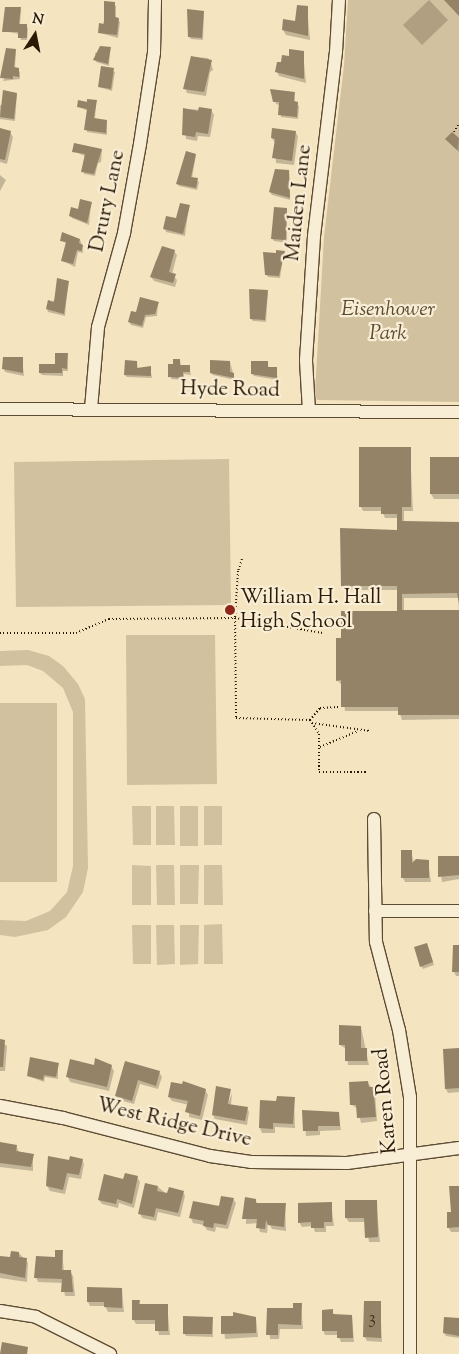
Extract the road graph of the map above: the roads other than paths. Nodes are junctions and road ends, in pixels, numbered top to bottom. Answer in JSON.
{"nodes":[{"id":1,"x":155,"y":0,"type":"edge"},
{"id":2,"x":339,"y":0,"type":"edge"},
{"id":3,"x":0,"y":409,"type":"edge"},
{"id":4,"x":91,"y":409,"type":"junction"},
{"id":5,"x":308,"y":411,"type":"junction"},
{"id":6,"x":459,"y":412,"type":"edge"},
{"id":7,"x":374,"y":819,"type":"dead end"},
{"id":8,"x":459,"y":911,"type":"edge"},
{"id":9,"x":375,"y":912,"type":"junction"},
{"id":10,"x":0,"y":1106,"type":"edge"},
{"id":11,"x":459,"y":1148,"type":"edge"},
{"id":12,"x":410,"y":1155,"type":"junction"},
{"id":13,"x":0,"y":1311,"type":"edge"},
{"id":14,"x":110,"y":1354,"type":"edge"},
{"id":15,"x":410,"y":1354,"type":"edge"}],
"edges":[{"from":1,"to":4,"type":"street","name":"Drury Lane"},
{"from":2,"to":5,"type":"street","name":"Maiden Lane"},
{"from":3,"to":4,"type":"street","name":"Hyde Road"},
{"from":4,"to":5,"type":"street","name":"Hyde Road"},
{"from":5,"to":6,"type":"street","name":"Hyde Road"},
{"from":7,"to":9,"type":"street","name":"Karen Road"},
{"from":8,"to":9,"type":"street"},
{"from":9,"to":12,"type":"street","name":"Karen Road"},
{"from":10,"to":12,"type":"street","name":"West Ridge Drive"},
{"from":11,"to":12,"type":"street","name":"West Ridge Drive"},
{"from":12,"to":15,"type":"street","name":"Karen Road"},
{"from":13,"to":14,"type":"street"}]}
